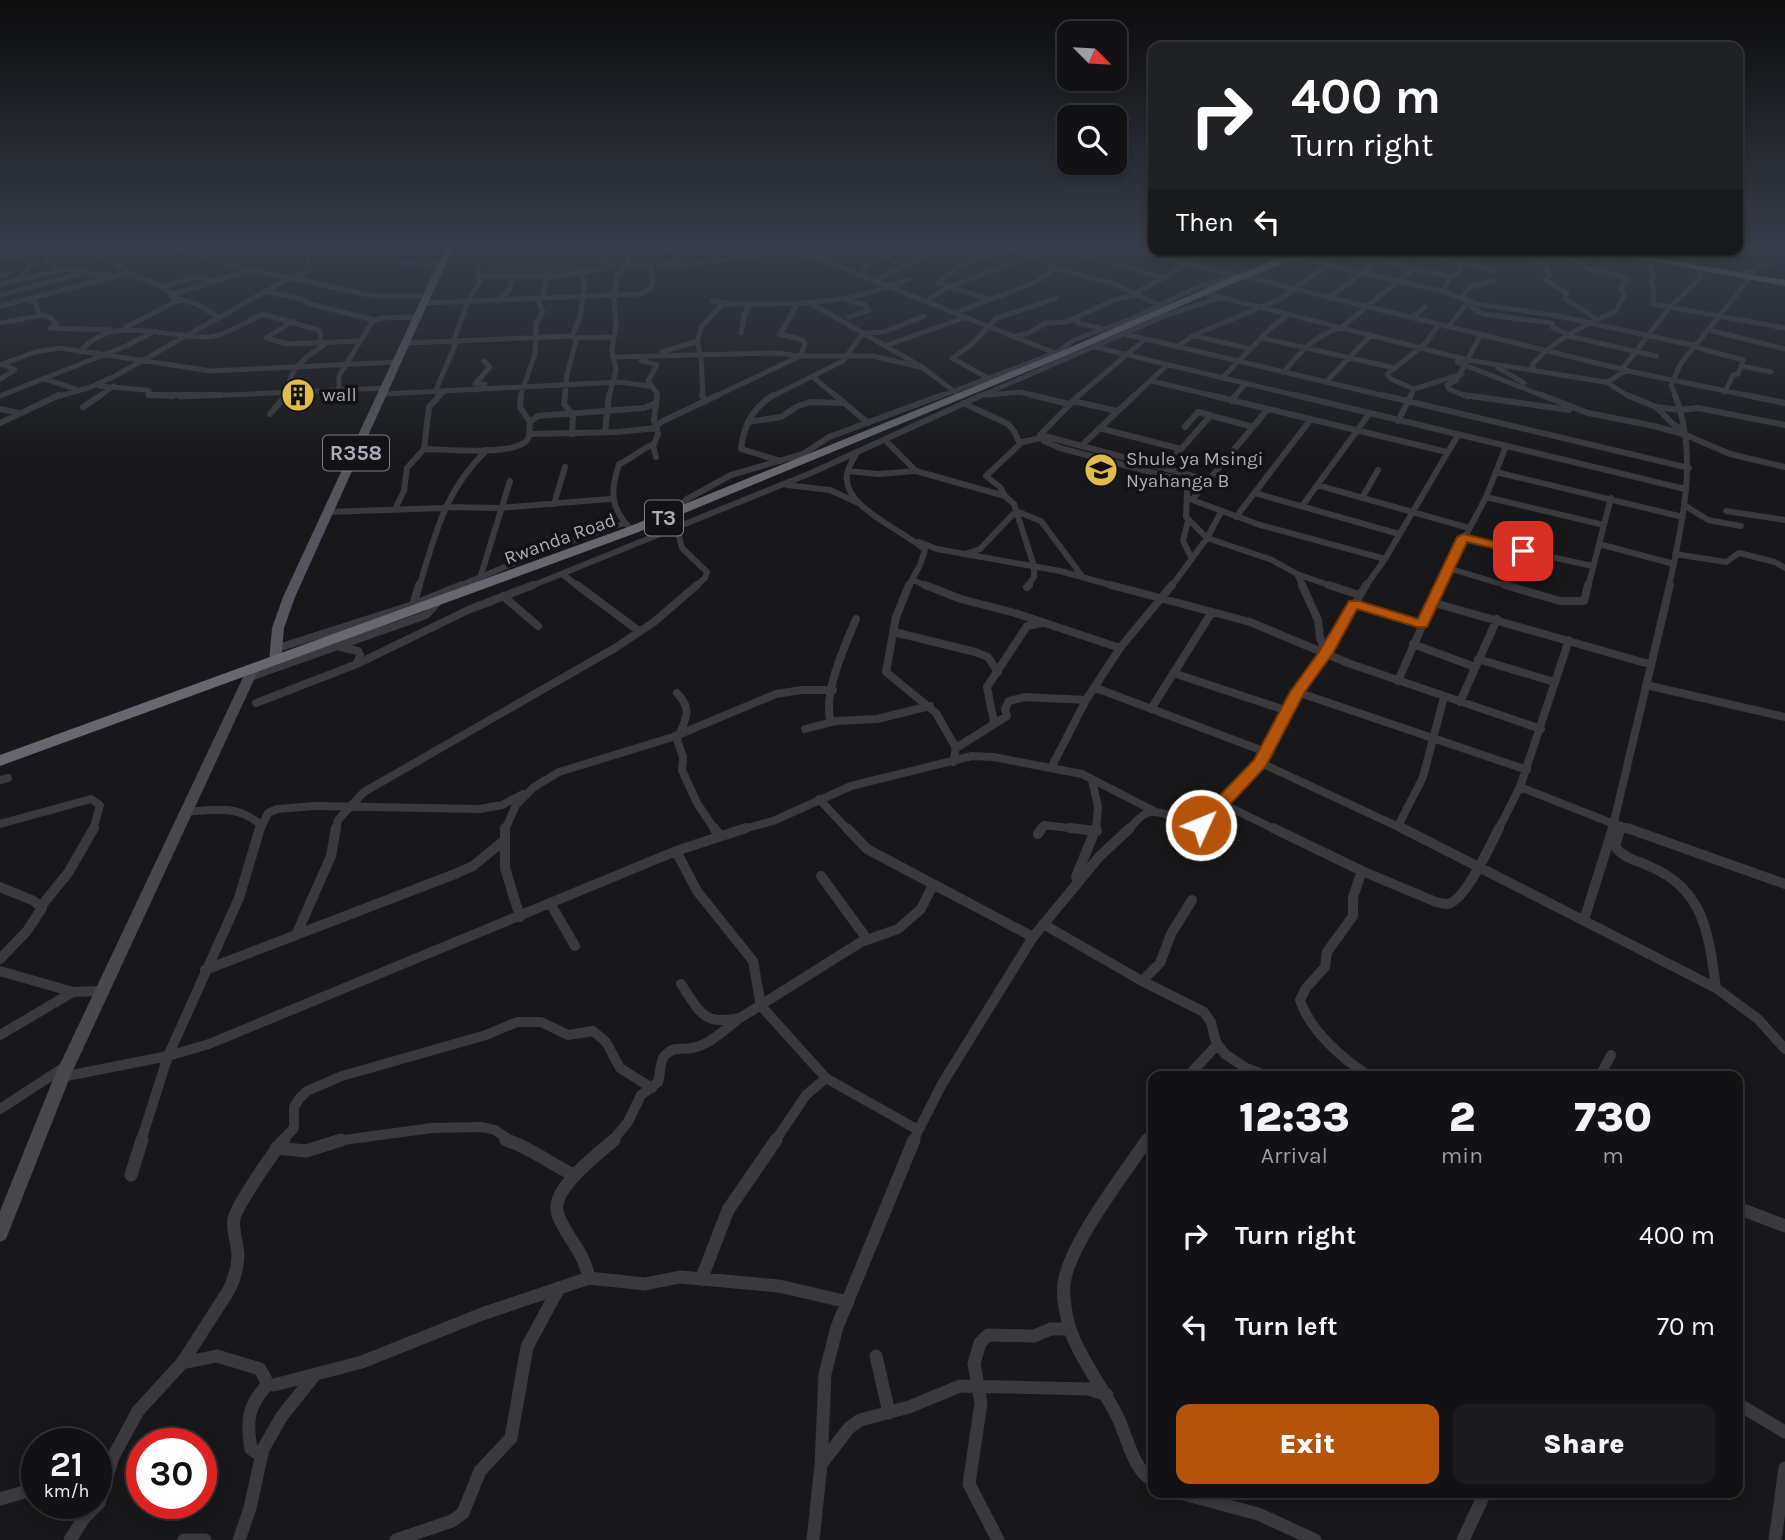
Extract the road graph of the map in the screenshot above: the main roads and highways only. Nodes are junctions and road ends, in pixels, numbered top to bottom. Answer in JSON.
{"nodes":[{"id":1,"x":417,"y":320,"type":"edge"},
{"id":2,"x":1132,"y":320,"type":"edge"},
{"id":3,"x":275,"y":655,"type":"junction"},
{"id":4,"x":0,"y":761,"type":"edge"}],
"edges":[{"from":1,"to":3,"type":"main road","number":"R358"},
{"from":2,"to":3,"type":"highway","name":"Rwanda Road","number":"T3"},
{"from":3,"to":4,"type":"highway","name":"Rwanda Road","number":"T3"}]}
